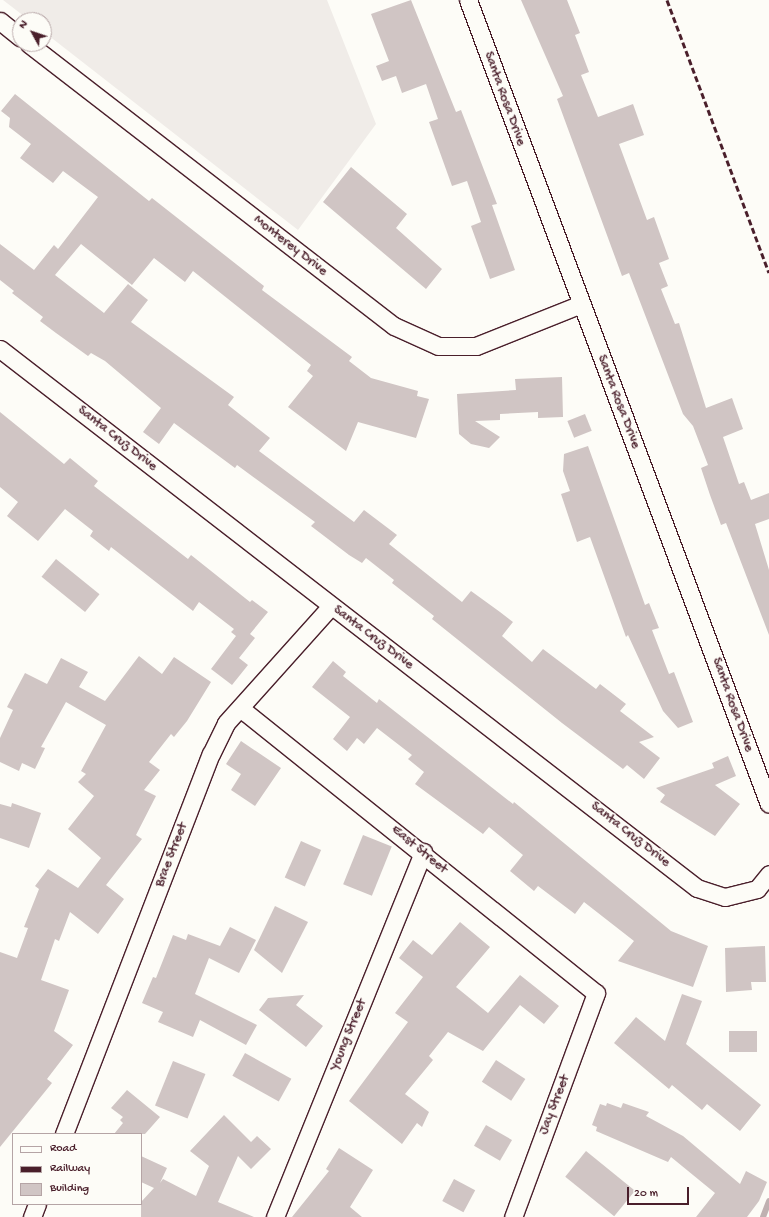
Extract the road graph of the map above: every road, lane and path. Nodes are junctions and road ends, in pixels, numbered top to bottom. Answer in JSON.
{"nodes":[{"id":1,"x":468,"y":0,"type":"edge"},
{"id":2,"x":0,"y":21,"type":"edge"},
{"id":3,"x":12,"y":31,"type":"edge"},
{"id":4,"x":39,"y":52,"type":"edge"},
{"id":5,"x":581,"y":304,"type":"junction"},
{"id":6,"x":0,"y":349,"type":"edge"},
{"id":7,"x":331,"y":606,"type":"junction"},
{"id":8,"x":240,"y":708,"type":"junction"},
{"id":9,"x":769,"y":804,"type":"edge"},
{"id":10,"x":423,"y":852,"type":"junction"},
{"id":11,"x":769,"y":874,"type":"edge"},
{"id":12,"x":596,"y":993,"type":"joint"},
{"id":13,"x":64,"y":1133,"type":"edge"},
{"id":14,"x":37,"y":1205,"type":"edge"},
{"id":15,"x":32,"y":1217,"type":"edge"},
{"id":16,"x":275,"y":1217,"type":"edge"},
{"id":17,"x":513,"y":1217,"type":"edge"}],
"edges":[{"from":1,"to":5,"type":"street","name":"Santa Rosa Drive"},
{"from":2,"to":3,"type":"street"},
{"from":4,"to":5,"type":"street","name":"Monterey Drive"},
{"from":5,"to":9,"type":"street","name":"Santa Rosa Drive"},
{"from":6,"to":7,"type":"street","name":"Santa Cruz Drive"},
{"from":7,"to":8,"type":"street","name":"Brae Street"},
{"from":7,"to":11,"type":"street","name":"Santa Cruz Drive"},
{"from":8,"to":10,"type":"street","name":"East Street"},
{"from":8,"to":13,"type":"street","name":"Brae Street"},
{"from":10,"to":12,"type":"street","name":"East Street"},
{"from":10,"to":16,"type":"street","name":"Young Street"},
{"from":12,"to":17,"type":"street","name":"Jay Street"},
{"from":14,"to":15,"type":"street"}]}
